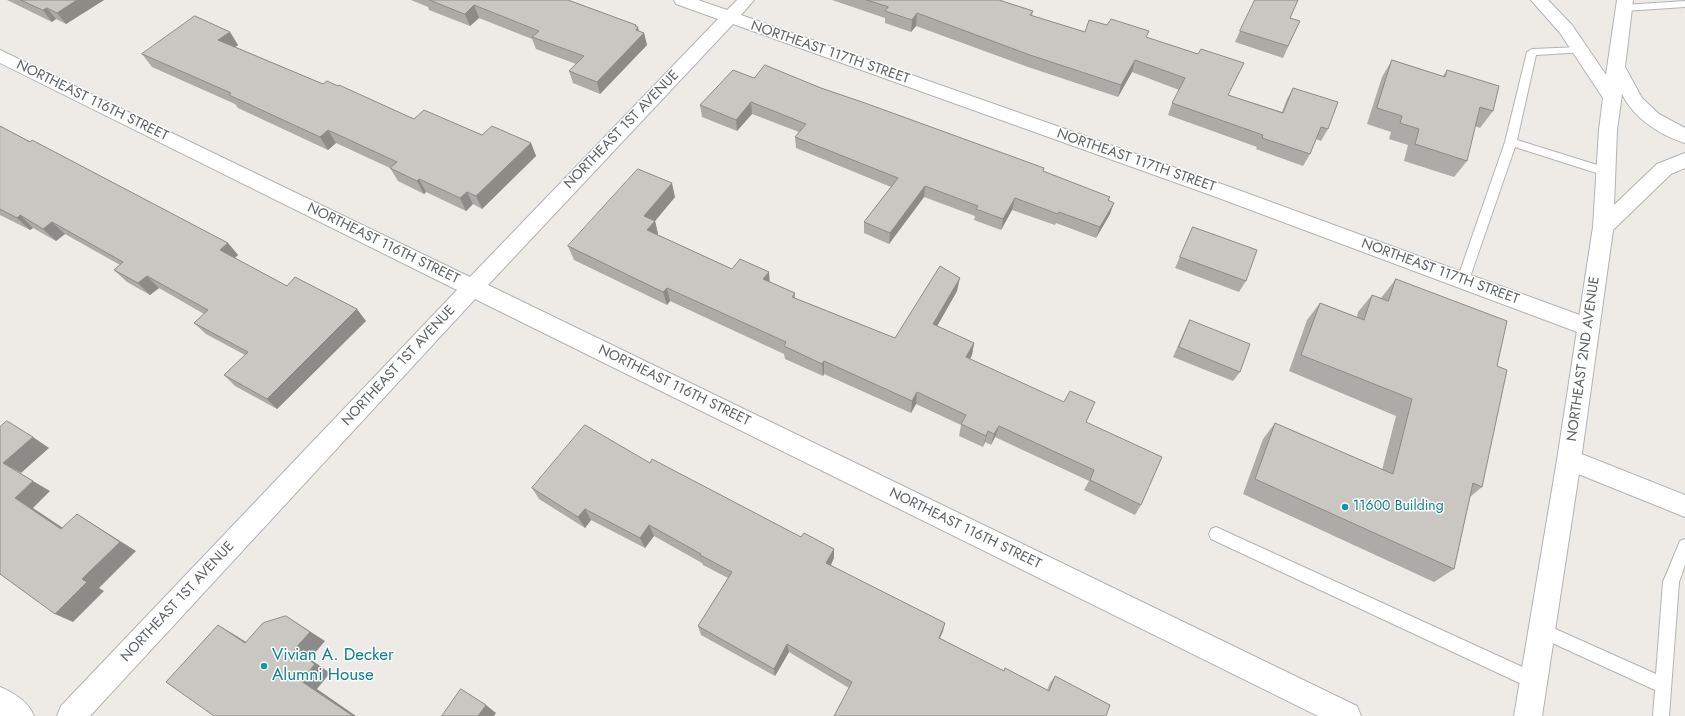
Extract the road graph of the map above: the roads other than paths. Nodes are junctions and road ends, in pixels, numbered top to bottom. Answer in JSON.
{"nodes":[{"id":1,"x":682,"y":0,"type":"edge"},
{"id":2,"x":746,"y":0,"type":"edge"},
{"id":3,"x":1539,"y":0,"type":"edge"},
{"id":4,"x":1656,"y":0,"type":"edge"},
{"id":5,"x":1624,"y":4,"type":"edge"},
{"id":6,"x":1685,"y":4,"type":"edge"},
{"id":7,"x":730,"y":17,"type":"junction"},
{"id":8,"x":1580,"y":50,"type":"junction"},
{"id":9,"x":0,"y":56,"type":"edge"},
{"id":10,"x":1616,"y":67,"type":"junction"},
{"id":11,"x":1612,"y":97,"type":"junction"},
{"id":12,"x":1685,"y":136,"type":"edge"},
{"id":13,"x":1511,"y":142,"type":"junction"},
{"id":14,"x":1685,"y":160,"type":"edge"},
{"id":15,"x":1606,"y":172,"type":"junction"},
{"id":16,"x":1603,"y":227,"type":"junction"},
{"id":17,"x":1463,"y":280,"type":"junction"},
{"id":18,"x":472,"y":288,"type":"junction"},
{"id":19,"x":1588,"y":327,"type":"junction"},
{"id":20,"x":1569,"y":460,"type":"junction"},
{"id":21,"x":1685,"y":506,"type":"edge"},
{"id":22,"x":1216,"y":534,"type":"dead end"},
{"id":23,"x":1685,"y":546,"type":"edge"},
{"id":24,"x":1542,"y":631,"type":"junction"},
{"id":25,"x":1534,"y":681,"type":"junction"},
{"id":26,"x":1663,"y":685,"type":"junction"},
{"id":27,"x":0,"y":701,"type":"edge"},
{"id":28,"x":20,"y":716,"type":"edge"},
{"id":29,"x":71,"y":716,"type":"edge"},
{"id":30,"x":1347,"y":716,"type":"edge"},
{"id":31,"x":1528,"y":716,"type":"edge"},
{"id":32,"x":1661,"y":716,"type":"edge"}],
"edges":[{"from":1,"to":7,"type":"street","name":"NORTHEAST 117TH STREET"},
{"from":2,"to":7,"type":"street","name":"NORTHEAST 1ST AVENUE"},
{"from":3,"to":8,"type":"street"},
{"from":4,"to":5,"type":"lane"},
{"from":5,"to":6,"type":"lane"},
{"from":5,"to":10,"type":"street","name":"NORTHEAST 2ND AVENUE"},
{"from":7,"to":17,"type":"street","name":"NORTHEAST 117TH STREET"},
{"from":7,"to":18,"type":"street","name":"NORTHEAST 1ST AVENUE"},
{"from":8,"to":11,"type":"street"},
{"from":8,"to":13,"type":"lane"},
{"from":9,"to":18,"type":"street","name":"NORTHEAST 116TH STREET"},
{"from":10,"to":11,"type":"street","name":"NORTHEAST 2ND AVENUE"},
{"from":10,"to":12,"type":"street"},
{"from":11,"to":15,"type":"street","name":"NORTHEAST 2ND AVENUE"},
{"from":13,"to":15,"type":"lane"},
{"from":13,"to":17,"type":"lane"},
{"from":14,"to":16,"type":"street"},
{"from":15,"to":16,"type":"street","name":"NORTHEAST 2ND AVENUE"},
{"from":16,"to":19,"type":"street","name":"NORTHEAST 2ND AVENUE"},
{"from":17,"to":19,"type":"street","name":"NORTHEAST 117TH STREET"},
{"from":18,"to":29,"type":"street","name":"NORTHEAST 1ST AVENUE"},
{"from":18,"to":30,"type":"street","name":"NORTHEAST 116TH STREET"},
{"from":19,"to":20,"type":"street","name":"NORTHEAST 2ND AVENUE"},
{"from":20,"to":21,"type":"street"},
{"from":20,"to":24,"type":"street","name":"NORTHEAST 2ND AVENUE"},
{"from":22,"to":25,"type":"lane"},
{"from":23,"to":26,"type":"lane"},
{"from":24,"to":25,"type":"street","name":"NORTHEAST 2ND AVENUE"},
{"from":24,"to":26,"type":"lane"},
{"from":25,"to":31,"type":"street","name":"NORTHEAST 2ND AVENUE"},
{"from":26,"to":32,"type":"lane"},
{"from":27,"to":28,"type":"street"}]}
